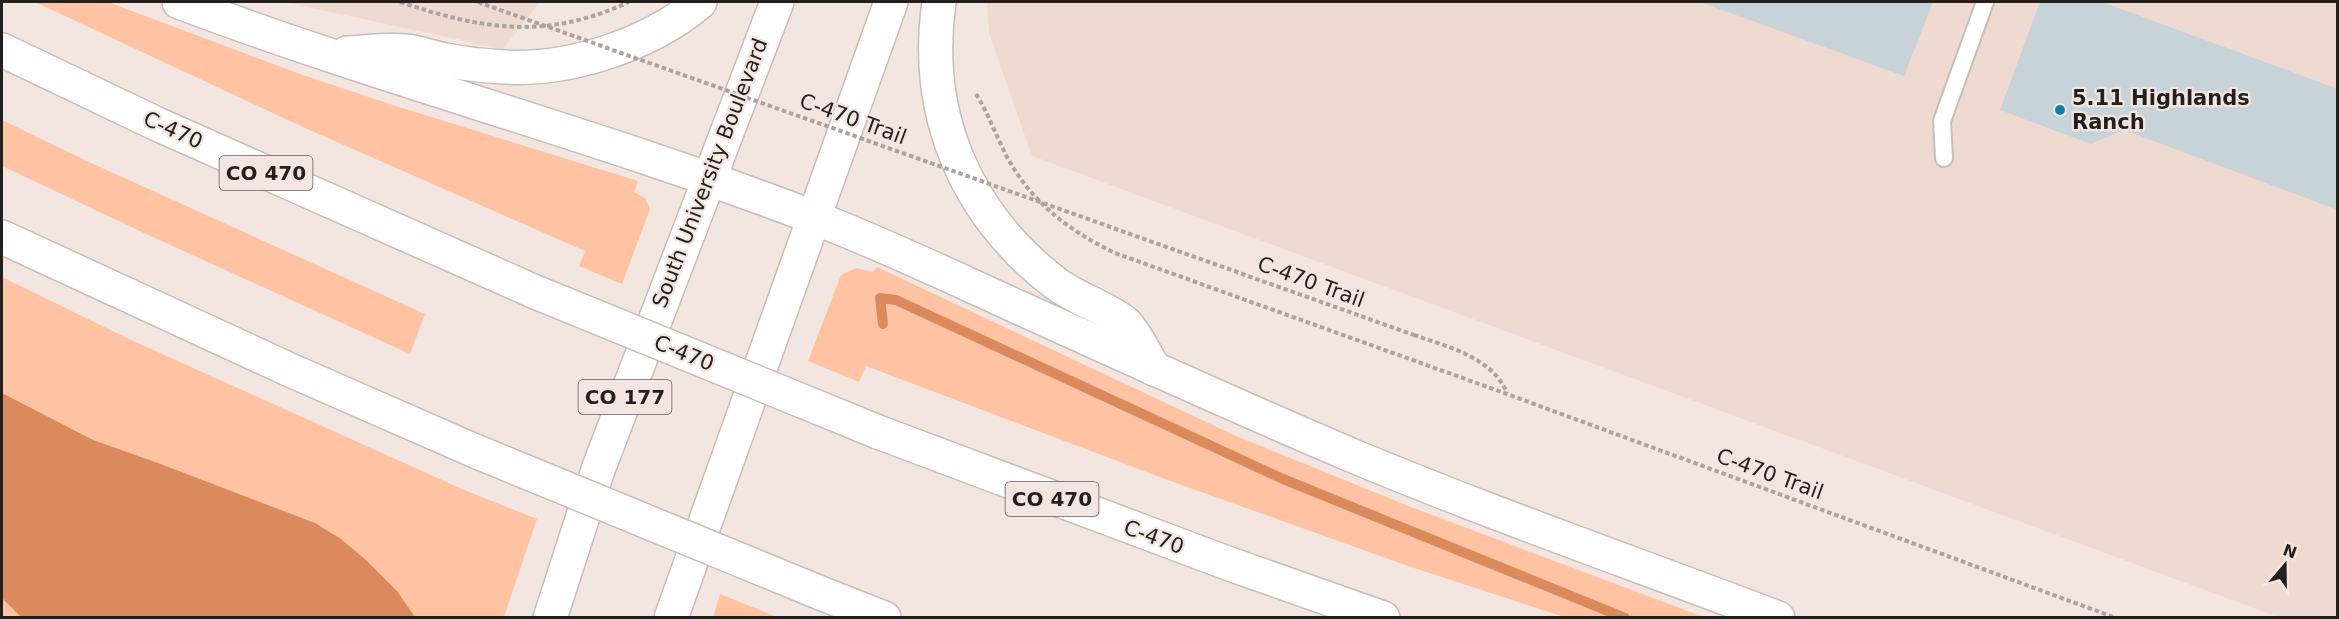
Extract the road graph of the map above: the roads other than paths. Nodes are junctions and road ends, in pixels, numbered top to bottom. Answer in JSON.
{"nodes":[{"id":1,"x":179,"y":2,"type":"edge"},
{"id":2,"x":700,"y":2,"type":"edge"},
{"id":3,"x":777,"y":2,"type":"edge"},
{"id":4,"x":891,"y":2,"type":"edge"},
{"id":5,"x":939,"y":2,"type":"edge"},
{"id":6,"x":1985,"y":2,"type":"edge"},
{"id":7,"x":2,"y":50,"type":"edge"},
{"id":8,"x":326,"y":54,"type":"junction"},
{"id":9,"x":1944,"y":158,"type":"dead end"},
{"id":10,"x":707,"y":179,"type":"junction"},
{"id":11,"x":813,"y":217,"type":"junction"},
{"id":12,"x":2,"y":237,"type":"edge"},
{"id":13,"x":1155,"y":369,"type":"junction"},
{"id":14,"x":550,"y":618,"type":"edge"},
{"id":15,"x":671,"y":618,"type":"edge"},
{"id":16,"x":884,"y":618,"type":"edge"},
{"id":17,"x":1383,"y":618,"type":"edge"},
{"id":18,"x":1778,"y":618,"type":"edge"}],
"edges":[{"from":1,"to":8,"type":"main road"},
{"from":2,"to":8,"type":"main road"},
{"from":3,"to":10,"type":"main road","name":"South University Boulevard","number":"CO 177"},
{"from":4,"to":11,"type":"main road"},
{"from":5,"to":13,"type":"main road"},
{"from":6,"to":9,"type":"lane"},
{"from":7,"to":17,"type":"main road","name":"C-470","number":"CO 470","bridge":true},
{"from":8,"to":10,"type":"main road"},
{"from":10,"to":11,"type":"main road"},
{"from":10,"to":14,"type":"main road","name":"South University Boulevard","number":"CO 177"},
{"from":11,"to":13,"type":"main road"},
{"from":11,"to":15,"type":"main road"},
{"from":12,"to":16,"type":"main road","bridge":true},
{"from":13,"to":18,"type":"main road"}]}
